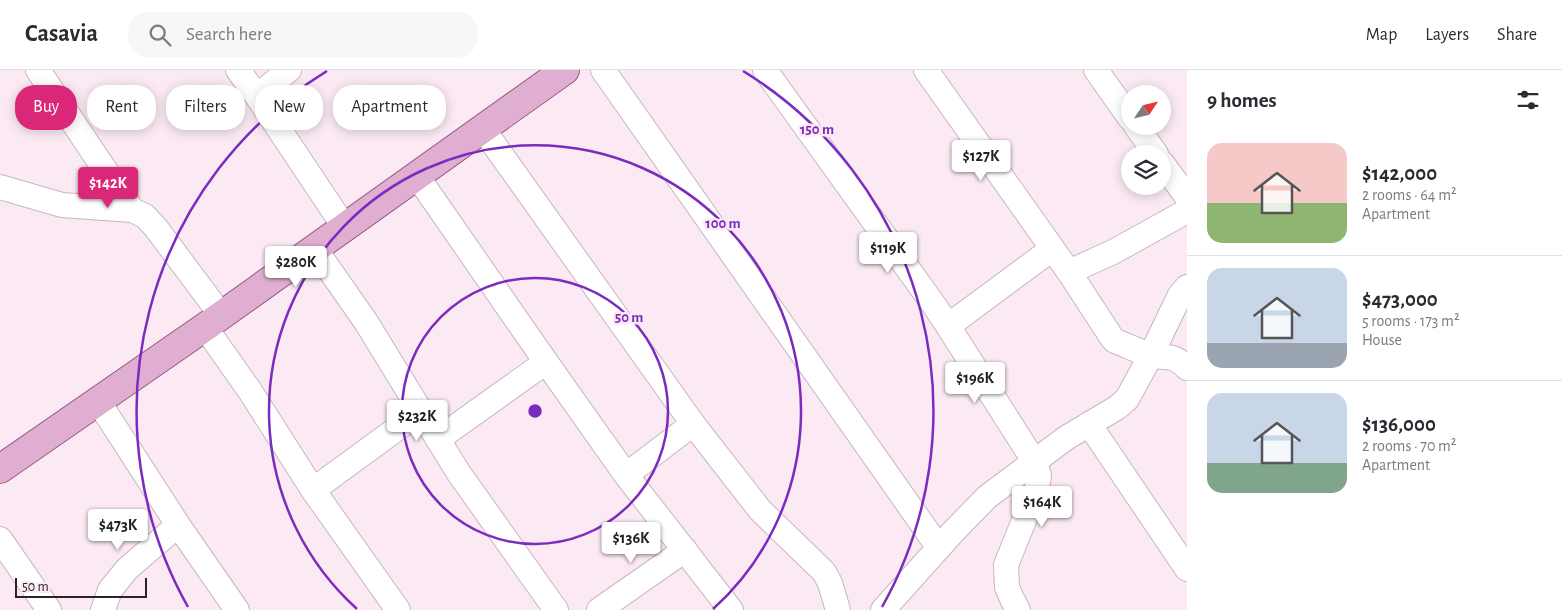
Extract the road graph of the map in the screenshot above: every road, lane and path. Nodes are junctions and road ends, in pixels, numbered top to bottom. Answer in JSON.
{"nodes":[{"id":1,"x":38,"y":70,"type":"edge"},
{"id":2,"x":238,"y":70,"type":"edge"},
{"id":3,"x":289,"y":70,"type":"edge"},
{"id":4,"x":566,"y":70,"type":"edge"},
{"id":5,"x":603,"y":70,"type":"edge"},
{"id":6,"x":764,"y":70,"type":"edge"},
{"id":7,"x":926,"y":70,"type":"edge"},
{"id":8,"x":1096,"y":70,"type":"edge"},
{"id":9,"x":271,"y":85,"type":"edge"},
{"id":10,"x":255,"y":93,"type":"edge"},
{"id":11,"x":1121,"y":105,"type":"edge"},
{"id":12,"x":483,"y":129,"type":"junction"},
{"id":13,"x":280,"y":130,"type":"edge"},
{"id":14,"x":1171,"y":175,"type":"edge"},
{"id":15,"x":417,"y":176,"type":"junction"},
{"id":16,"x":0,"y":186,"type":"edge"},
{"id":17,"x":1187,"y":197,"type":"edge"},
{"id":18,"x":132,"y":210,"type":"junction"},
{"id":19,"x":1187,"y":211,"type":"edge"},
{"id":20,"x":345,"y":228,"type":"junction"},
{"id":21,"x":315,"y":249,"type":"junction"},
{"id":22,"x":1052,"y":249,"type":"junction"},
{"id":23,"x":1069,"y":272,"type":"junction"},
{"id":24,"x":1187,"y":287,"type":"edge"},
{"id":25,"x":213,"y":321,"type":"junction"},
{"id":26,"x":948,"y":326,"type":"junction"},
{"id":27,"x":1151,"y":355,"type":"junction"},
{"id":28,"x":546,"y":362,"type":"junction"},
{"id":29,"x":1187,"y":368,"type":"edge"},
{"id":30,"x":98,"y":401,"type":"junction"},
{"id":31,"x":421,"y":411,"type":"junction"},
{"id":32,"x":693,"y":424,"type":"junction"},
{"id":33,"x":1089,"y":424,"type":"junction"},
{"id":34,"x":438,"y":439,"type":"junction"},
{"id":35,"x":1034,"y":461,"type":"junction"},
{"id":36,"x":0,"y":469,"type":"edge"},
{"id":37,"x":626,"y":474,"type":"junction"},
{"id":38,"x":313,"y":490,"type":"junction"},
{"id":39,"x":178,"y":525,"type":"junction"},
{"id":40,"x":0,"y":539,"type":"edge"},
{"id":41,"x":938,"y":548,"type":"junction"},
{"id":42,"x":685,"y":550,"type":"junction"},
{"id":43,"x":1187,"y":569,"type":"edge"},
{"id":44,"x":49,"y":610,"type":"edge"},
{"id":45,"x":103,"y":610,"type":"edge"},
{"id":46,"x":237,"y":610,"type":"edge"},
{"id":47,"x":398,"y":610,"type":"edge"},
{"id":48,"x":556,"y":610,"type":"edge"},
{"id":49,"x":599,"y":610,"type":"edge"},
{"id":50,"x":731,"y":610,"type":"edge"},
{"id":51,"x":838,"y":610,"type":"edge"},
{"id":52,"x":883,"y":610,"type":"edge"},
{"id":53,"x":1018,"y":610,"type":"edge"}],
"edges":[{"from":1,"to":18,"type":"street"},
{"from":2,"to":10,"type":"street"},
{"from":3,"to":9,"type":"street"},
{"from":4,"to":12,"type":"main road"},
{"from":5,"to":41,"type":"street"},
{"from":6,"to":26,"type":"street"},
{"from":7,"to":22,"type":"street"},
{"from":8,"to":11,"type":"street"},
{"from":12,"to":15,"type":"main road"},
{"from":12,"to":32,"type":"street"},
{"from":13,"to":20,"type":"street"},
{"from":14,"to":17,"type":"street"},
{"from":15,"to":20,"type":"main road"},
{"from":15,"to":28,"type":"street"},
{"from":16,"to":18,"type":"street"},
{"from":18,"to":25,"type":"street"},
{"from":19,"to":23,"type":"street"},
{"from":20,"to":21,"type":"main road"},
{"from":21,"to":25,"type":"main road"},
{"from":21,"to":31,"type":"street"},
{"from":22,"to":23,"type":"street"},
{"from":22,"to":26,"type":"street"},
{"from":23,"to":27,"type":"street"},
{"from":24,"to":27,"type":"street"},
{"from":25,"to":30,"type":"main road"},
{"from":25,"to":38,"type":"street"},
{"from":26,"to":35,"type":"street"},
{"from":27,"to":29,"type":"street"},
{"from":27,"to":33,"type":"street"},
{"from":28,"to":34,"type":"street"},
{"from":28,"to":37,"type":"street"},
{"from":30,"to":36,"type":"main road"},
{"from":30,"to":39,"type":"street"},
{"from":31,"to":34,"type":"street"},
{"from":31,"to":38,"type":"street"},
{"from":32,"to":37,"type":"street"},
{"from":32,"to":51,"type":"street"},
{"from":33,"to":35,"type":"street"},
{"from":33,"to":43,"type":"street"},
{"from":34,"to":48,"type":"street"},
{"from":35,"to":41,"type":"street"},
{"from":35,"to":53,"type":"street"},
{"from":37,"to":42,"type":"street"},
{"from":38,"to":47,"type":"street"},
{"from":39,"to":45,"type":"street"},
{"from":39,"to":46,"type":"street"},
{"from":40,"to":44,"type":"street"},
{"from":41,"to":52,"type":"street"},
{"from":42,"to":49,"type":"street"},
{"from":42,"to":50,"type":"street"}]}
